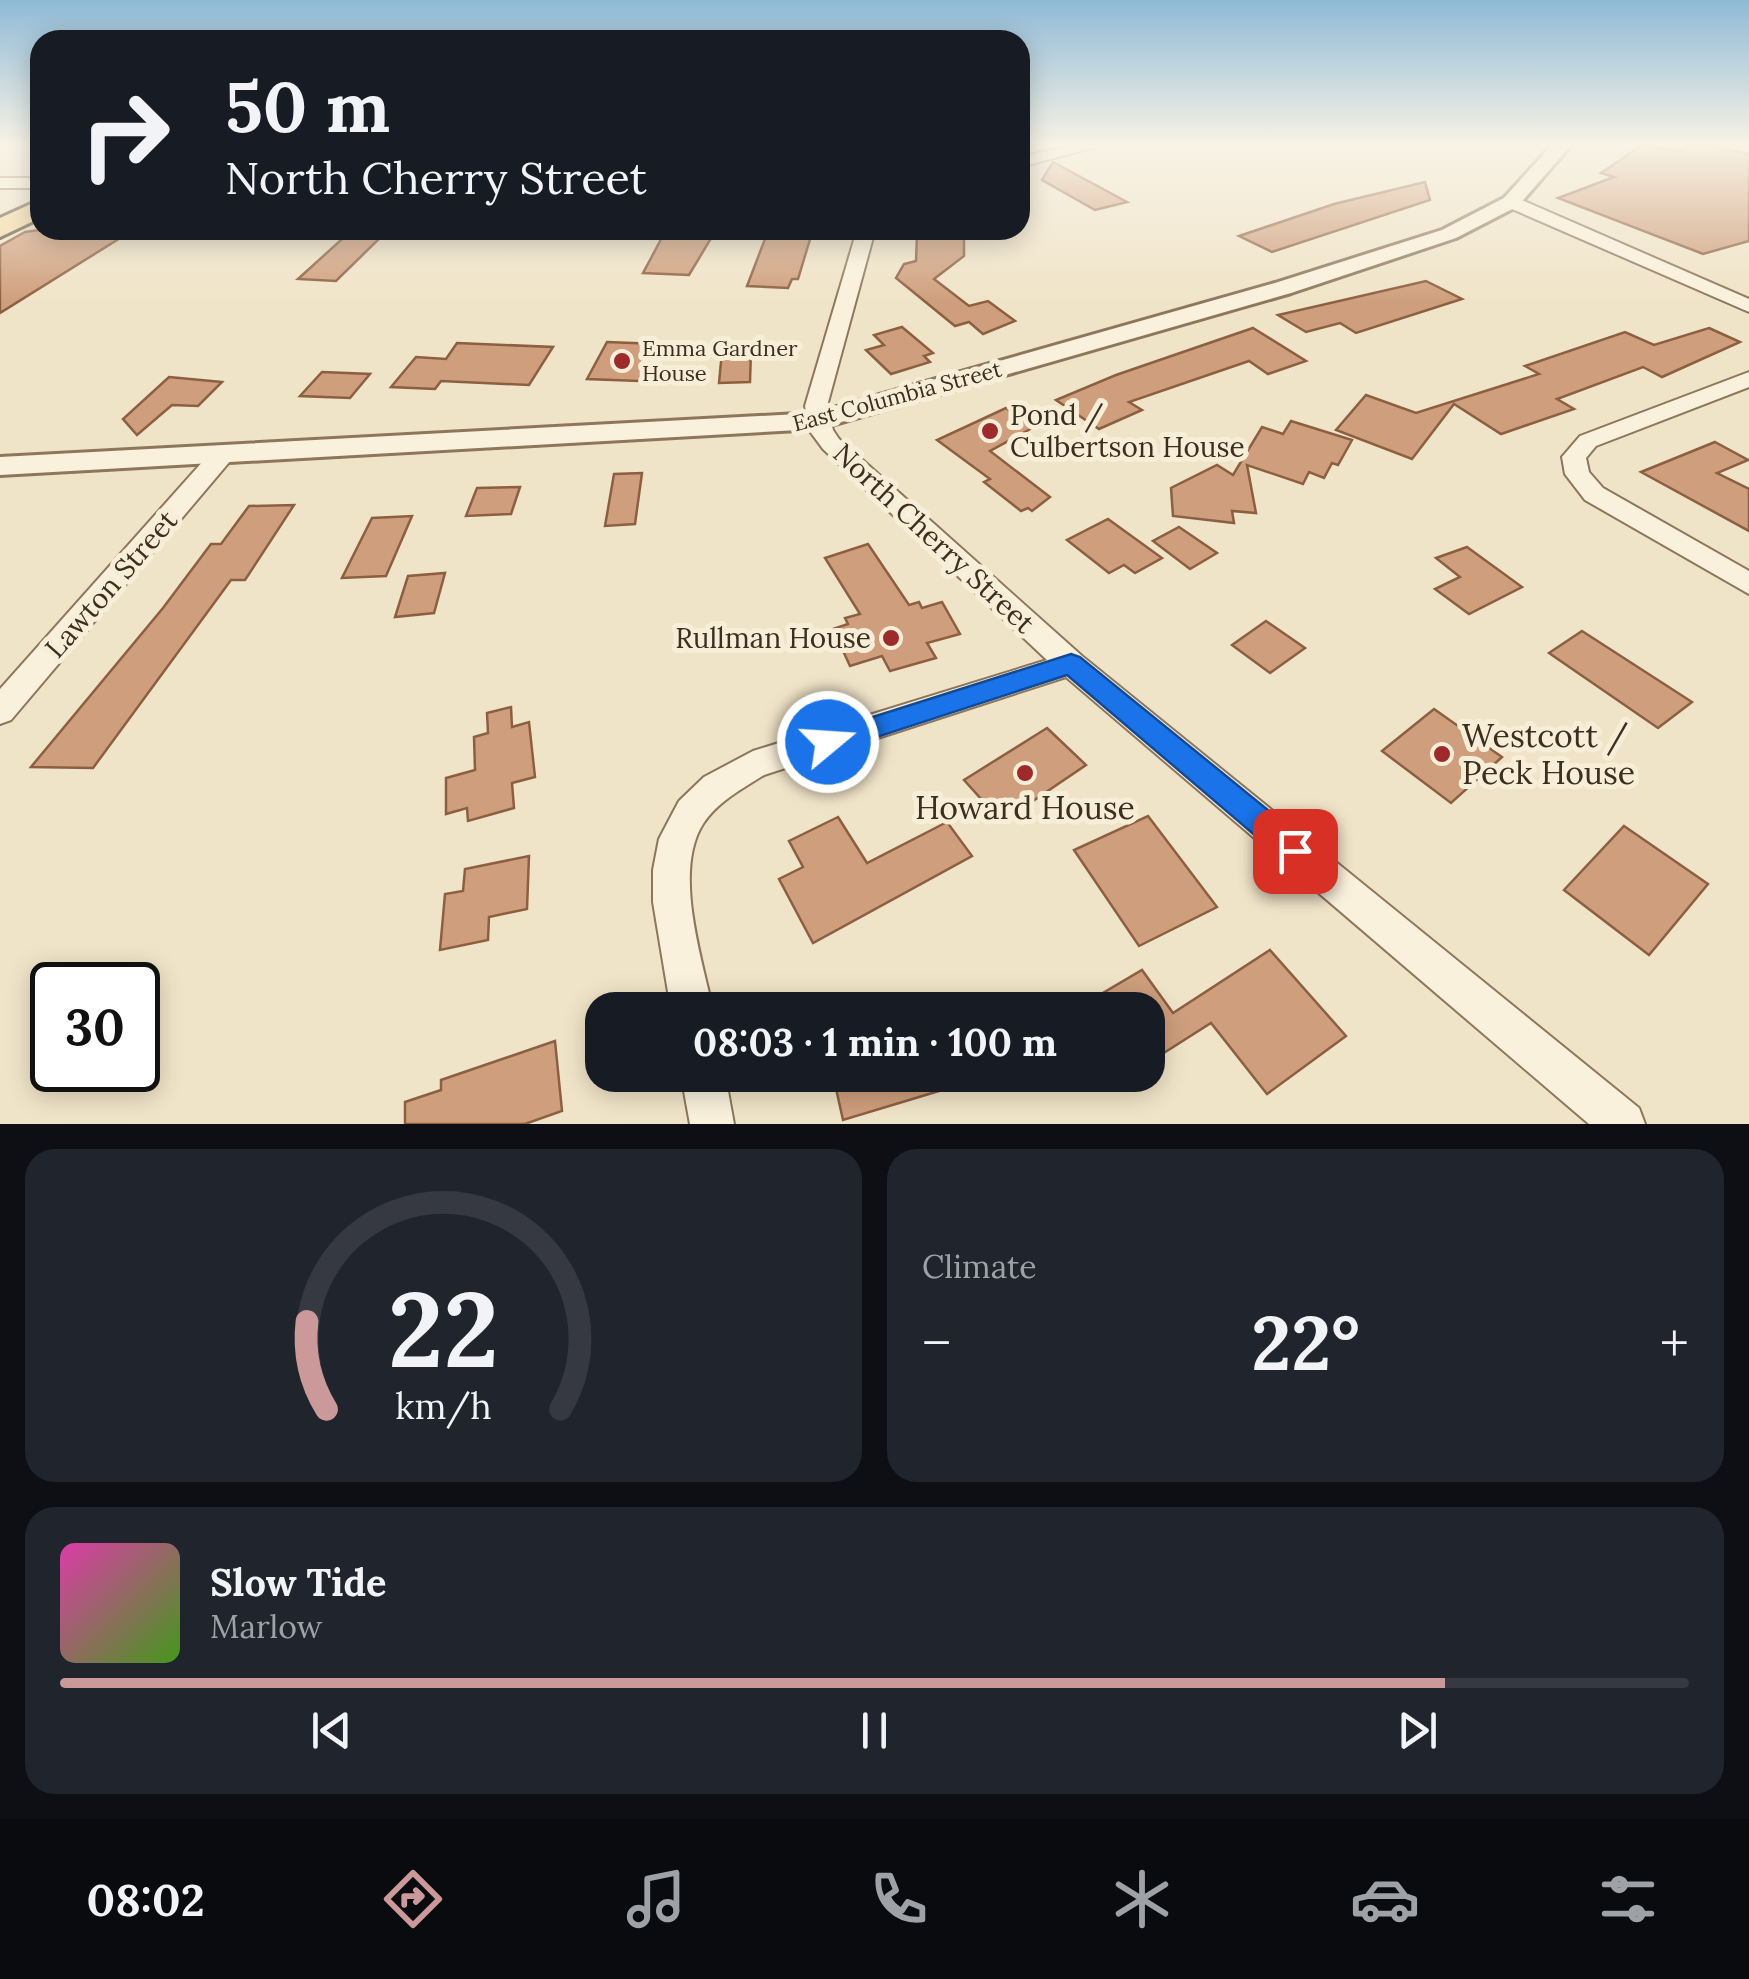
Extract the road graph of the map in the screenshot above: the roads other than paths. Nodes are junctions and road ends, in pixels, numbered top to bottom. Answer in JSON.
{"nodes":[{"id":1,"x":1515,"y":197,"type":"edge"},
{"id":2,"x":30,"y":200,"type":"edge"},
{"id":3,"x":1511,"y":202,"type":"junction"},
{"id":4,"x":30,"y":214,"type":"edge"},
{"id":5,"x":0,"y":215,"type":"edge"},
{"id":6,"x":0,"y":230,"type":"edge"},
{"id":7,"x":863,"y":240,"type":"edge"},
{"id":8,"x":1749,"y":306,"type":"edge"},
{"id":9,"x":1749,"y":379,"type":"edge"},
{"id":10,"x":817,"y":421,"type":"junction"},
{"id":11,"x":222,"y":455,"type":"junction"},
{"id":12,"x":0,"y":466,"type":"edge"},
{"id":13,"x":1749,"y":584,"type":"edge"},
{"id":14,"x":1071,"y":664,"type":"junction"},
{"id":15,"x":0,"y":711,"type":"edge"},
{"id":16,"x":689,"y":992,"type":"edge"},
{"id":17,"x":706,"y":1092,"type":"edge"},
{"id":18,"x":712,"y":1124,"type":"edge"},
{"id":19,"x":1623,"y":1124,"type":"edge"}],
"edges":[{"from":1,"to":3,"type":"street","name":"East Columbia Street"},
{"from":2,"to":5,"type":"main road"},
{"from":3,"to":8,"type":"street"},
{"from":3,"to":10,"type":"street","name":"East Columbia Street"},
{"from":4,"to":6,"type":"main road"},
{"from":7,"to":10,"type":"street","name":"North Cherry Street"},
{"from":9,"to":13,"type":"street"},
{"from":10,"to":11,"type":"street","name":"East Columbia Street"},
{"from":10,"to":14,"type":"street","name":"North Cherry Street"},
{"from":11,"to":12,"type":"street","name":"East Columbia Street"},
{"from":11,"to":15,"type":"street","name":"Lawton Street"},
{"from":14,"to":16,"type":"street"},
{"from":14,"to":19,"type":"street","name":"North Cherry Street"},
{"from":17,"to":18,"type":"street"}]}
